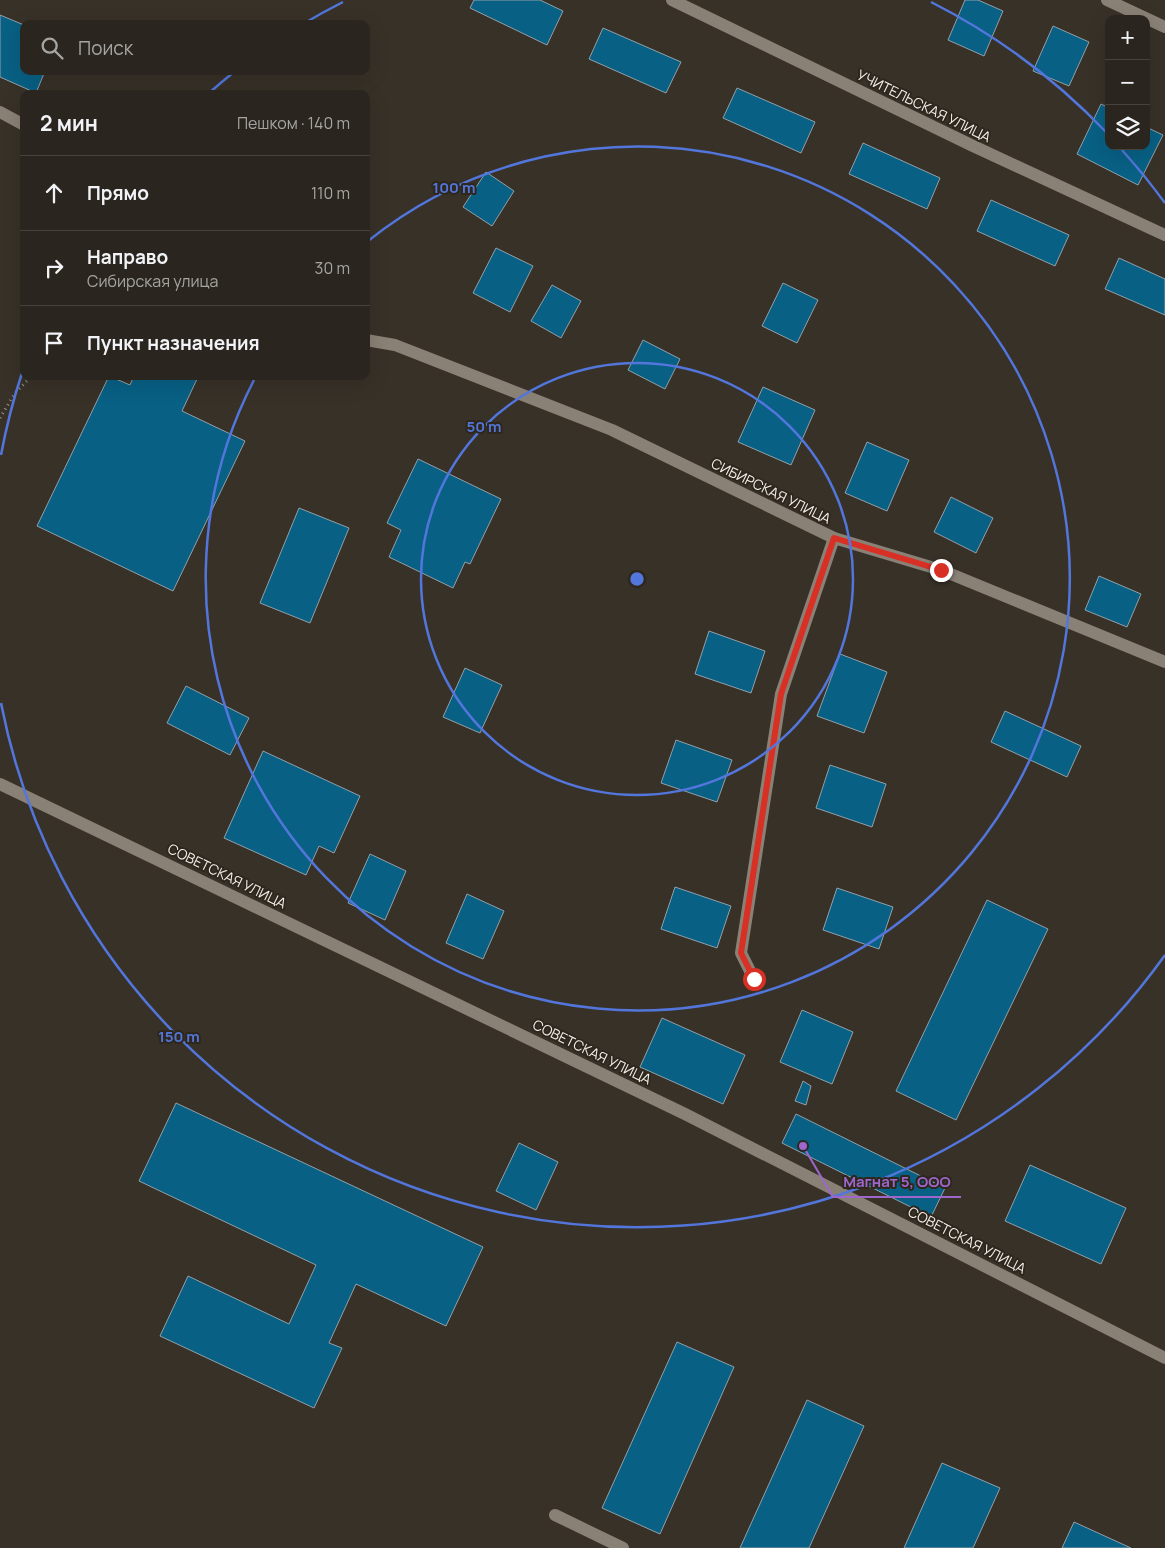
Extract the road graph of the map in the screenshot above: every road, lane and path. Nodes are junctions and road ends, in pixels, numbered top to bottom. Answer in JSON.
{"nodes":[{"id":1,"x":672,"y":0,"type":"edge"},
{"id":2,"x":1107,"y":0,"type":"edge"},
{"id":3,"x":690,"y":3,"type":"edge"},
{"id":4,"x":1165,"y":27,"type":"edge"},
{"id":5,"x":0,"y":112,"type":"edge"},
{"id":6,"x":20,"y":123,"type":"edge"},
{"id":7,"x":1165,"y":235,"type":"edge"},
{"id":8,"x":370,"y":341,"type":"edge"},
{"id":9,"x":28,"y":380,"type":"edge"},
{"id":10,"x":0,"y":418,"type":"edge"},
{"id":11,"x":834,"y":538,"type":"junction"},
{"id":12,"x":1165,"y":662,"type":"edge"},
{"id":13,"x":0,"y":784,"type":"edge"},
{"id":14,"x":754,"y":979,"type":"dead end"},
{"id":15,"x":1165,"y":1358,"type":"edge"},
{"id":16,"x":555,"y":1515,"type":"dead end"},
{"id":17,"x":623,"y":1548,"type":"edge"}],
"edges":[{"from":1,"to":3,"type":"street","name":"УЧИТЕЛЬСКАЯ УЛИЦА"},
{"from":2,"to":4,"type":"street"},
{"from":3,"to":7,"type":"street","name":"УЧИТЕЛЬСКАЯ УЛИЦА"},
{"from":5,"to":6,"type":"street"},
{"from":8,"to":11,"type":"street","name":"СИБИРСКАЯ УЛИЦА"},
{"from":9,"to":10,"type":"path"},
{"from":11,"to":12,"type":"street","name":"СИБИРСКАЯ УЛИЦА"},
{"from":11,"to":14,"type":"street"},
{"from":13,"to":15,"type":"street","name":"СОВЕТСКАЯ УЛИЦА"},
{"from":16,"to":17,"type":"street"}]}
